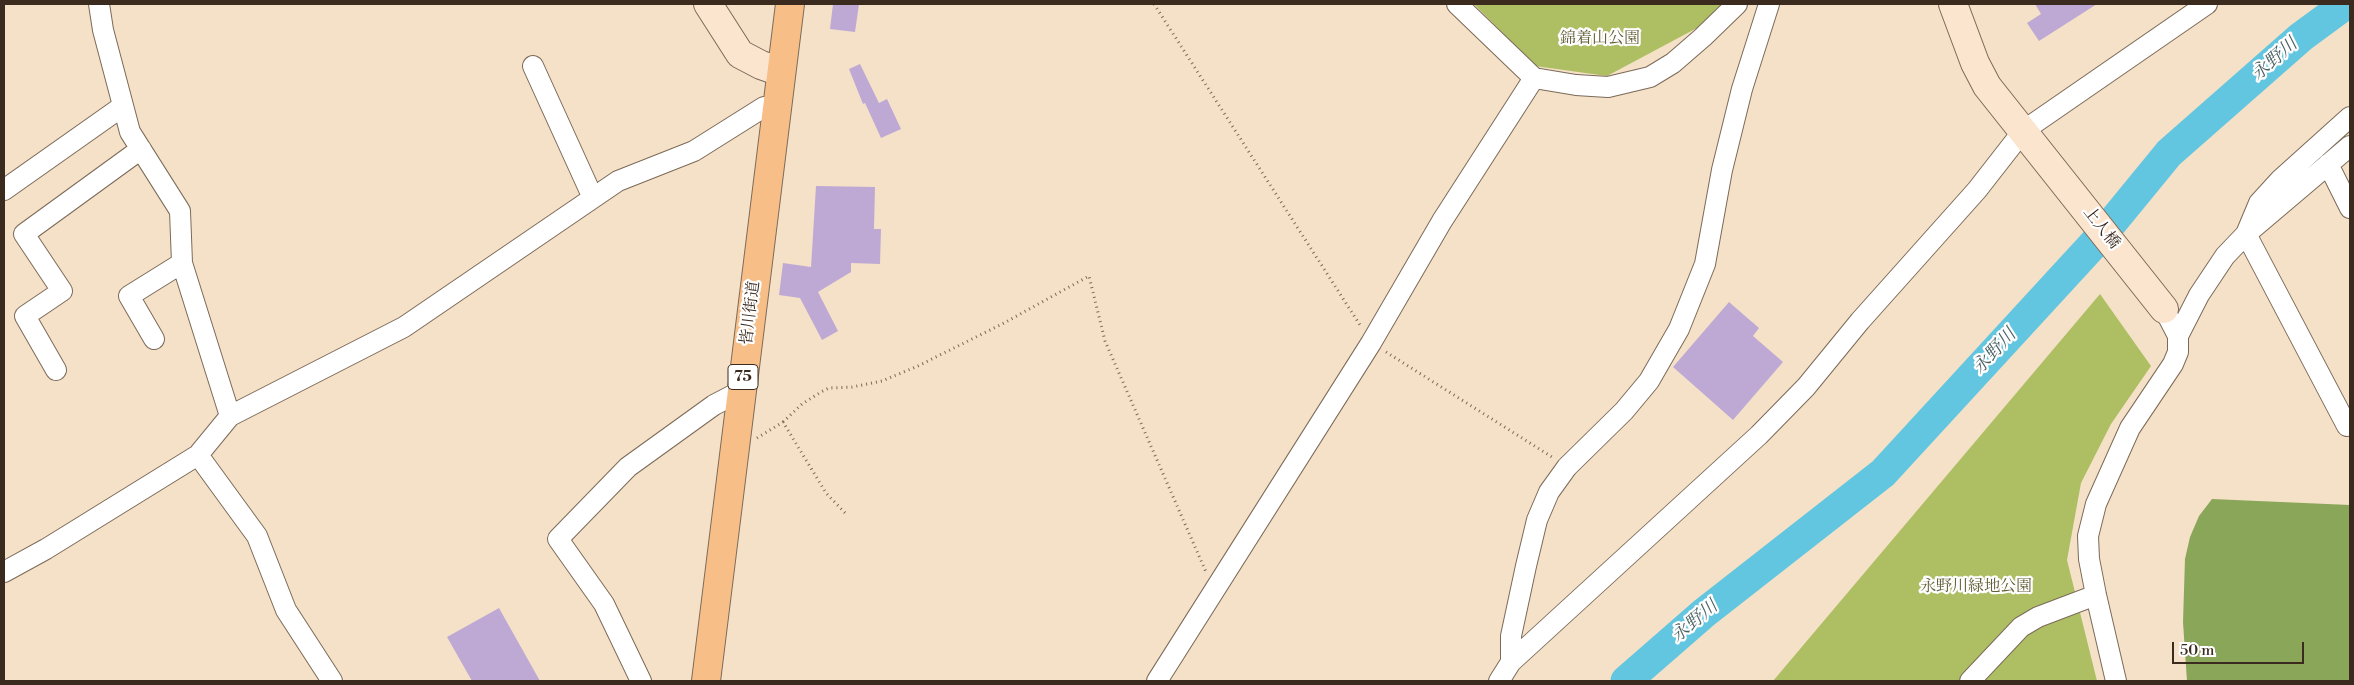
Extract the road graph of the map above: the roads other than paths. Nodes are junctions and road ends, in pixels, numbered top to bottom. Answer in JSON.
{"nodes":[{"id":1,"x":99,"y":4,"type":"edge"},
{"id":2,"x":708,"y":4,"type":"edge"},
{"id":3,"x":790,"y":4,"type":"edge"},
{"id":4,"x":1457,"y":4,"type":"edge"},
{"id":5,"x":1737,"y":4,"type":"edge"},
{"id":6,"x":1770,"y":4,"type":"edge"},
{"id":7,"x":1953,"y":4,"type":"edge"},
{"id":8,"x":2207,"y":4,"type":"edge"},
{"id":9,"x":2185,"y":10,"type":"edge"},
{"id":10,"x":532,"y":66,"type":"dead end"},
{"id":11,"x":781,"y":72,"type":"junction"},
{"id":12,"x":1534,"y":78,"type":"junction"},
{"id":13,"x":123,"y":106,"type":"junction"},
{"id":14,"x":776,"y":110,"type":"junction"},
{"id":15,"x":2350,"y":117,"type":"edge"},
{"id":16,"x":2030,"y":139,"type":"junction"},
{"id":17,"x":2350,"y":146,"type":"edge"},
{"id":18,"x":141,"y":150,"type":"junction"},
{"id":19,"x":2328,"y":164,"type":"junction"},
{"id":20,"x":4,"y":190,"type":"edge"},
{"id":21,"x":593,"y":198,"type":"junction"},
{"id":22,"x":2350,"y":208,"type":"edge"},
{"id":23,"x":2246,"y":234,"type":"junction"},
{"id":24,"x":182,"y":263,"type":"junction"},
{"id":25,"x":2164,"y":309,"type":"joint"},
{"id":26,"x":2178,"y":336,"type":"junction"},
{"id":27,"x":154,"y":339,"type":"dead end"},
{"id":28,"x":56,"y":370,"type":"dead end"},
{"id":29,"x":742,"y":391,"type":"junction"},
{"id":30,"x":230,"y":416,"type":"junction"},
{"id":31,"x":2350,"y":424,"type":"edge"},
{"id":32,"x":198,"y":455,"type":"junction"},
{"id":33,"x":4,"y":572,"type":"edge"},
{"id":34,"x":2096,"y":595,"type":"junction"},
{"id":35,"x":1511,"y":662,"type":"junction"},
{"id":36,"x":332,"y":681,"type":"edge"},
{"id":37,"x":641,"y":681,"type":"edge"},
{"id":38,"x":706,"y":681,"type":"edge"},
{"id":39,"x":1157,"y":681,"type":"edge"},
{"id":40,"x":1499,"y":681,"type":"edge"},
{"id":41,"x":1970,"y":681,"type":"edge"},
{"id":42,"x":2116,"y":681,"type":"edge"}],
"edges":[{"from":1,"to":13,"type":"street"},
{"from":2,"to":11,"type":"street"},
{"from":3,"to":11,"type":"main road","name":"皆川街道","number":"75"},
{"from":4,"to":12,"type":"street"},
{"from":5,"to":12,"type":"street"},
{"from":6,"to":35,"type":"street"},
{"from":7,"to":16,"type":"street","name":"上人橋"},
{"from":8,"to":9,"type":"street"},
{"from":9,"to":16,"type":"street"},
{"from":10,"to":21,"type":"street"},
{"from":11,"to":14,"type":"main road","name":"皆川街道","number":"75"},
{"from":12,"to":39,"type":"street"},
{"from":13,"to":18,"type":"street"},
{"from":13,"to":20,"type":"street"},
{"from":14,"to":21,"type":"street"},
{"from":14,"to":29,"type":"main road","name":"皆川街道","number":"75"},
{"from":15,"to":23,"type":"street"},
{"from":16,"to":25,"type":"street","name":"上人橋"},
{"from":16,"to":35,"type":"street"},
{"from":17,"to":19,"type":"street"},
{"from":18,"to":24,"type":"street"},
{"from":18,"to":28,"type":"street"},
{"from":19,"to":22,"type":"street"},
{"from":19,"to":23,"type":"street"},
{"from":21,"to":30,"type":"street"},
{"from":23,"to":26,"type":"street"},
{"from":23,"to":31,"type":"street"},
{"from":24,"to":27,"type":"street"},
{"from":24,"to":30,"type":"street"},
{"from":25,"to":26,"type":"street"},
{"from":26,"to":34,"type":"street"},
{"from":29,"to":37,"type":"street"},
{"from":29,"to":38,"type":"main road","name":"皆川街道","number":"75"},
{"from":30,"to":32,"type":"street"},
{"from":32,"to":33,"type":"street"},
{"from":32,"to":36,"type":"street"},
{"from":34,"to":41,"type":"street"},
{"from":34,"to":42,"type":"street"},
{"from":35,"to":40,"type":"street"}]}
